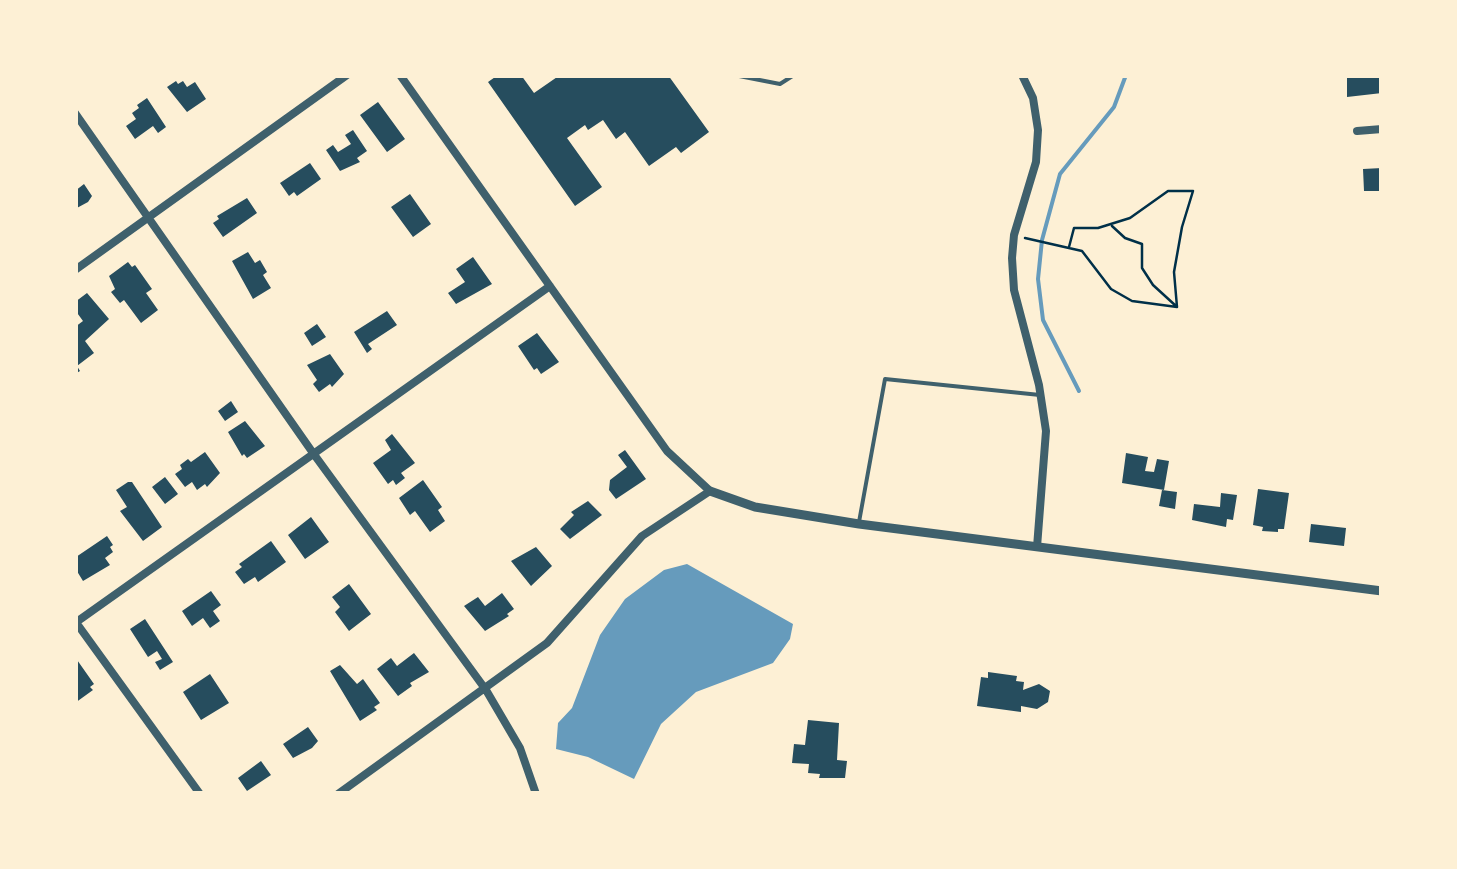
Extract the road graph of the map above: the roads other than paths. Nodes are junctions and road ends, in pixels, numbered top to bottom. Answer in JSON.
{"nodes":[{"id":1,"x":347,"y":75,"type":"edge"},
{"id":2,"x":400,"y":75,"type":"edge"},
{"id":3,"x":734,"y":75,"type":"edge"},
{"id":4,"x":794,"y":75,"type":"edge"},
{"id":5,"x":1022,"y":75,"type":"edge"},
{"id":6,"x":75,"y":114,"type":"edge"},
{"id":7,"x":1382,"y":129,"type":"edge"},
{"id":8,"x":1358,"y":131,"type":"dead end"},
{"id":9,"x":149,"y":218,"type":"junction"},
{"id":10,"x":75,"y":270,"type":"edge"},
{"id":11,"x":550,"y":286,"type":"junction"},
{"id":12,"x":1040,"y":395,"type":"junction"},
{"id":13,"x":312,"y":452,"type":"junction"},
{"id":14,"x":710,"y":491,"type":"junction"},
{"id":15,"x":859,"y":524,"type":"junction"},
{"id":16,"x":1038,"y":547,"type":"junction"},
{"id":17,"x":1382,"y":591,"type":"edge"},
{"id":18,"x":75,"y":622,"type":"edge"},
{"id":19,"x":486,"y":690,"type":"junction"},
{"id":20,"x":200,"y":794,"type":"edge"},
{"id":21,"x":338,"y":794,"type":"edge"},
{"id":22,"x":536,"y":794,"type":"edge"}],
"edges":[{"from":1,"to":9,"type":"street"},
{"from":2,"to":11,"type":"street"},
{"from":3,"to":4,"type":"lane"},
{"from":5,"to":12,"type":"street"},
{"from":6,"to":9,"type":"street"},
{"from":7,"to":8,"type":"street"},
{"from":9,"to":10,"type":"street"},
{"from":9,"to":13,"type":"street"},
{"from":11,"to":13,"type":"street"},
{"from":11,"to":14,"type":"street"},
{"from":12,"to":15,"type":"lane"},
{"from":12,"to":16,"type":"street"},
{"from":13,"to":18,"type":"street"},
{"from":13,"to":19,"type":"street"},
{"from":14,"to":15,"type":"street"},
{"from":14,"to":19,"type":"street"},
{"from":15,"to":16,"type":"street"},
{"from":16,"to":17,"type":"street"},
{"from":18,"to":20,"type":"street"},
{"from":19,"to":21,"type":"street"},
{"from":19,"to":22,"type":"street"}]}
